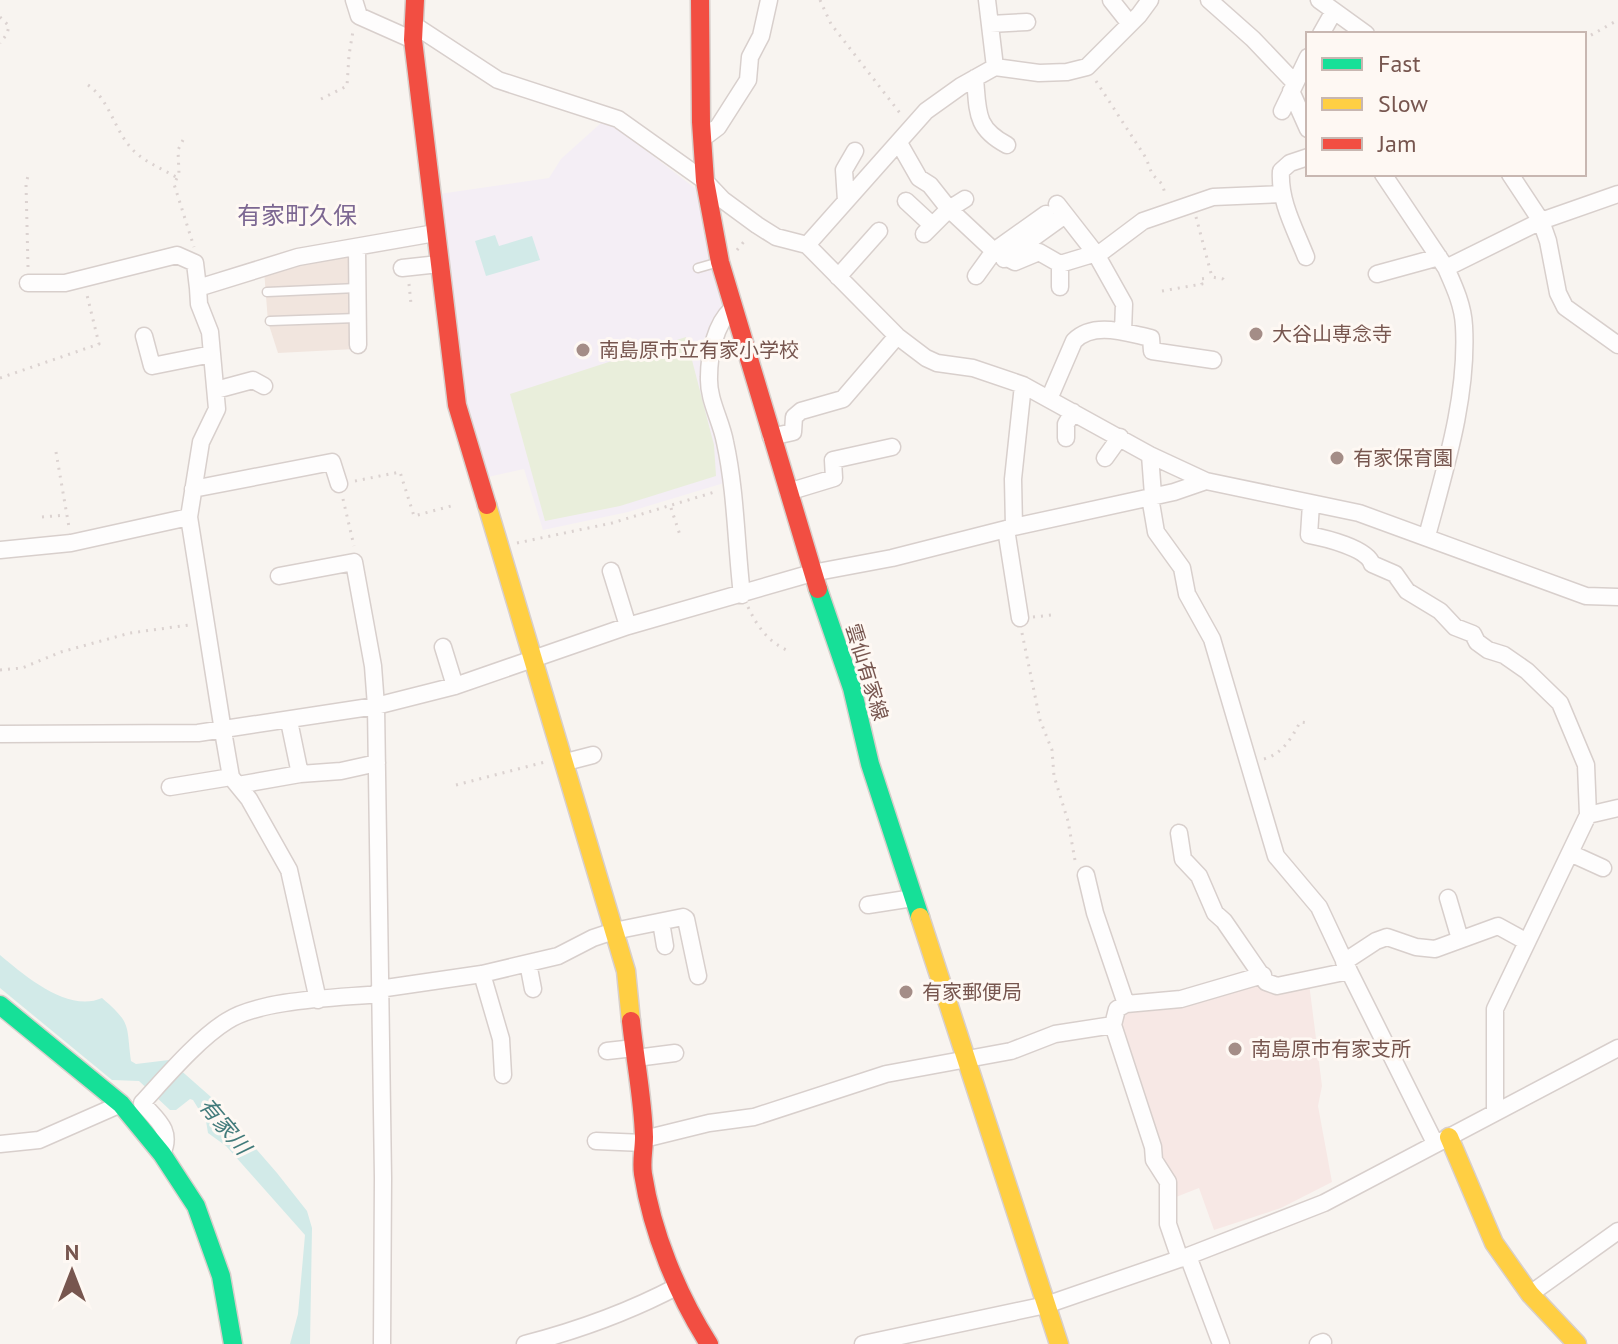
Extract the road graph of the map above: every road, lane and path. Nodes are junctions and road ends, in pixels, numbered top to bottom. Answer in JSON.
{"nodes":[{"id":1,"x":415,"y":0,"type":"edge"},
{"id":2,"x":700,"y":0,"type":"edge"},
{"id":3,"x":769,"y":0,"type":"edge"},
{"id":4,"x":820,"y":0,"type":"edge"},
{"id":5,"x":987,"y":0,"type":"edge"},
{"id":6,"x":1111,"y":0,"type":"edge"},
{"id":7,"x":1150,"y":0,"type":"edge"},
{"id":8,"x":1209,"y":0,"type":"edge"},
{"id":9,"x":1319,"y":0,"type":"edge"},
{"id":10,"x":357,"y":8,"type":"edge"},
{"id":11,"x":1334,"y":11,"type":"junction"},
{"id":12,"x":0,"y":17,"type":"edge"},
{"id":13,"x":1618,"y":20,"type":"edge"},
{"id":14,"x":1027,"y":22,"type":"dead end"},
{"id":15,"x":990,"y":24,"type":"junction"},
{"id":16,"x":1130,"y":24,"type":"junction"},
{"id":17,"x":1322,"y":32,"type":"edge"},
{"id":18,"x":1363,"y":32,"type":"edge"},
{"id":19,"x":414,"y":33,"type":"junction"},
{"id":20,"x":1586,"y":38,"type":"edge"},
{"id":21,"x":0,"y":43,"type":"edge"},
{"id":22,"x":1306,"y":61,"type":"edge"},
{"id":23,"x":995,"y":67,"type":"junction"},
{"id":24,"x":1087,"y":67,"type":"junction"},
{"id":25,"x":975,"y":78,"type":"junction"},
{"id":26,"x":88,"y":85,"type":"dead end"},
{"id":27,"x":1292,"y":86,"type":"junction"},
{"id":28,"x":321,"y":99,"type":"dead end"},
{"id":29,"x":1282,"y":111,"type":"dead end"},
{"id":30,"x":1306,"y":124,"type":"edge"},
{"id":31,"x":911,"y":130,"type":"junction"},
{"id":32,"x":702,"y":139,"type":"junction"},
{"id":33,"x":183,"y":140,"type":"dead end"},
{"id":34,"x":899,"y":143,"type":"junction"},
{"id":35,"x":1007,"y":145,"type":"dead end"},
{"id":36,"x":855,"y":151,"type":"dead end"},
{"id":37,"x":1306,"y":158,"type":"edge"},
{"id":38,"x":29,"y":172,"type":"dead end"},
{"id":39,"x":1384,"y":176,"type":"edge"},
{"id":40,"x":1511,"y":176,"type":"edge"},
{"id":41,"x":176,"y":177,"type":"junction"},
{"id":42,"x":705,"y":181,"type":"junction"},
{"id":43,"x":930,"y":185,"type":"junction"},
{"id":44,"x":1282,"y":194,"type":"junction"},
{"id":45,"x":1618,"y":194,"type":"edge"},
{"id":46,"x":965,"y":199,"type":"dead end"},
{"id":47,"x":846,"y":201,"type":"junction"},
{"id":48,"x":1192,"y":204,"type":"junction"},
{"id":49,"x":949,"y":209,"type":"junction"},
{"id":50,"x":1171,"y":211,"type":"junction"},
{"id":51,"x":1541,"y":221,"type":"junction"},
{"id":52,"x":757,"y":225,"type":"junction"},
{"id":53,"x":879,"y":231,"type":"dead end"},
{"id":54,"x":435,"y":233,"type":"junction"},
{"id":55,"x":807,"y":245,"type":"junction"},
{"id":56,"x":357,"y":248,"type":"junction"},
{"id":57,"x":1096,"y":254,"type":"junction"},
{"id":58,"x":999,"y":255,"type":"junction"},
{"id":59,"x":1306,"y":257,"type":"dead end"},
{"id":60,"x":720,"y":262,"type":"junction"},
{"id":61,"x":1442,"y":262,"type":"junction"},
{"id":62,"x":195,"y":263,"type":"junction"},
{"id":63,"x":439,"y":264,"type":"junction"},
{"id":64,"x":1060,"y":264,"type":"junction"},
{"id":65,"x":405,"y":268,"type":"joint"},
{"id":66,"x":698,"y":268,"type":"dead end"},
{"id":67,"x":1377,"y":274,"type":"dead end"},
{"id":68,"x":976,"y":276,"type":"dead end"},
{"id":69,"x":838,"y":277,"type":"junction"},
{"id":70,"x":1212,"y":277,"type":"junction"},
{"id":71,"x":84,"y":279,"type":"junction"},
{"id":72,"x":28,"y":283,"type":"joint"},
{"id":73,"x":1226,"y":284,"type":"dead end"},
{"id":74,"x":1060,"y":287,"type":"dead end"},
{"id":75,"x":198,"y":288,"type":"junction"},
{"id":76,"x":357,"y":288,"type":"junction"},
{"id":77,"x":1162,"y":291,"type":"dead end"},
{"id":78,"x":267,"y":292,"type":"dead end"},
{"id":79,"x":411,"y":304,"type":"dead end"},
{"id":80,"x":732,"y":309,"type":"junction"},
{"id":81,"x":358,"y":318,"type":"junction"},
{"id":82,"x":270,"y":321,"type":"dead end"},
{"id":83,"x":1123,"y":332,"type":"junction"},
{"id":84,"x":144,"y":336,"type":"dead end"},
{"id":85,"x":897,"y":336,"type":"junction"},
{"id":86,"x":358,"y":345,"type":"dead end"},
{"id":87,"x":1618,"y":345,"type":"edge"},
{"id":88,"x":212,"y":354,"type":"junction"},
{"id":89,"x":1213,"y":360,"type":"dead end"},
{"id":90,"x":0,"y":378,"type":"edge"},
{"id":91,"x":1023,"y":385,"type":"junction"},
{"id":92,"x":264,"y":386,"type":"dead end"},
{"id":93,"x":216,"y":390,"type":"junction"},
{"id":94,"x":1049,"y":399,"type":"junction"},
{"id":95,"x":1073,"y":412,"type":"junction"},
{"id":96,"x":771,"y":437,"type":"junction"},
{"id":97,"x":1120,"y":437,"type":"junction"},
{"id":98,"x":1066,"y":438,"type":"dead end"},
{"id":99,"x":892,"y":447,"type":"dead end"},
{"id":100,"x":56,"y":452,"type":"dead end"},
{"id":101,"x":1150,"y":455,"type":"junction"},
{"id":102,"x":1105,"y":458,"type":"dead end"},
{"id":103,"x":1206,"y":481,"type":"junction"},
{"id":104,"x":339,"y":484,"type":"junction"},
{"id":105,"x":730,"y":488,"type":"junction"},
{"id":106,"x":193,"y":489,"type":"junction"},
{"id":107,"x":788,"y":492,"type":"junction"},
{"id":108,"x":1152,"y":496,"type":"junction"},
{"id":109,"x":1311,"y":504,"type":"junction"},
{"id":110,"x":451,"y":506,"type":"dead end"},
{"id":111,"x":671,"y":507,"type":"junction"},
{"id":112,"x":67,"y":515,"type":"junction"},
{"id":113,"x":42,"y":517,"type":"dead end"},
{"id":114,"x":189,"y":517,"type":"junction"},
{"id":115,"x":1010,"y":528,"type":"junction"},
{"id":116,"x":680,"y":535,"type":"dead end"},
{"id":117,"x":1427,"y":536,"type":"junction"},
{"id":118,"x":71,"y":543,"type":"junction"},
{"id":119,"x":501,"y":546,"type":"junction"},
{"id":120,"x":0,"y":550,"type":"edge"},
{"id":121,"x":354,"y":562,"type":"junction"},
{"id":122,"x":611,"y":571,"type":"dead end"},
{"id":123,"x":812,"y":573,"type":"junction"},
{"id":124,"x":279,"y":576,"type":"dead end"},
{"id":125,"x":742,"y":595,"type":"junction"},
{"id":126,"x":1618,"y":597,"type":"edge"},
{"id":127,"x":1020,"y":618,"type":"joint"},
{"id":128,"x":204,"y":621,"type":"junction"},
{"id":129,"x":628,"y":626,"type":"junction"},
{"id":130,"x":443,"y":647,"type":"dead end"},
{"id":131,"x":791,"y":652,"type":"dead end"},
{"id":132,"x":533,"y":658,"type":"junction"},
{"id":133,"x":0,"y":670,"type":"edge"},
{"id":134,"x":455,"y":686,"type":"junction"},
{"id":135,"x":376,"y":706,"type":"junction"},
{"id":136,"x":289,"y":721,"type":"junction"},
{"id":137,"x":1309,"y":723,"type":"dead end"},
{"id":138,"x":223,"y":731,"type":"junction"},
{"id":139,"x":0,"y":734,"type":"edge"},
{"id":140,"x":593,"y":755,"type":"dead end"},
{"id":141,"x":565,"y":759,"type":"junction"},
{"id":142,"x":377,"y":763,"type":"junction"},
{"id":143,"x":1248,"y":763,"type":"junction"},
{"id":144,"x":300,"y":774,"type":"junction"},
{"id":145,"x":235,"y":781,"type":"junction"},
{"id":146,"x":456,"y":785,"type":"dead end"},
{"id":147,"x":170,"y":787,"type":"dead end"},
{"id":148,"x":1618,"y":808,"type":"edge"},
{"id":149,"x":1588,"y":815,"type":"junction"},
{"id":150,"x":1179,"y":833,"type":"dead end"},
{"id":151,"x":1570,"y":853,"type":"junction"},
{"id":152,"x":1603,"y":868,"type":"dead end"},
{"id":153,"x":1086,"y":875,"type":"joint"},
{"id":154,"x":913,"y":898,"type":"junction"},
{"id":155,"x":1448,"y":898,"type":"dead end"},
{"id":156,"x":868,"y":905,"type":"dead end"},
{"id":157,"x":661,"y":922,"type":"junction"},
{"id":158,"x":614,"y":931,"type":"junction"},
{"id":159,"x":1460,"y":939,"type":"junction"},
{"id":160,"x":1527,"y":942,"type":"junction"},
{"id":161,"x":665,"y":946,"type":"dead end"},
{"id":162,"x":528,"y":963,"type":"junction"},
{"id":163,"x":1346,"y":967,"type":"junction"},
{"id":164,"x":482,"y":974,"type":"junction"},
{"id":165,"x":1263,"y":975,"type":"junction"},
{"id":166,"x":698,"y":976,"type":"dead end"},
{"id":167,"x":533,"y":989,"type":"dead end"},
{"id":168,"x":379,"y":992,"type":"junction"},
{"id":169,"x":318,"y":1000,"type":"junction"},
{"id":170,"x":1126,"y":1004,"type":"junction"},
{"id":171,"x":0,"y":1005,"type":"edge"},
{"id":172,"x":1113,"y":1025,"type":"junction"},
{"id":173,"x":1618,"y":1048,"type":"edge"},
{"id":174,"x":607,"y":1051,"type":"dead end"},
{"id":175,"x":635,"y":1053,"type":"junction"},
{"id":176,"x":675,"y":1053,"type":"dead end"},
{"id":177,"x":965,"y":1059,"type":"junction"},
{"id":178,"x":503,"y":1075,"type":"dead end"},
{"id":179,"x":121,"y":1104,"type":"junction"},
{"id":180,"x":1495,"y":1111,"type":"junction"},
{"id":181,"x":1442,"y":1140,"type":"junction"},
{"id":182,"x":596,"y":1141,"type":"dead end"},
{"id":183,"x":644,"y":1141,"type":"junction"},
{"id":184,"x":0,"y":1144,"type":"edge"},
{"id":185,"x":162,"y":1154,"type":"junction"},
{"id":186,"x":1618,"y":1231,"type":"edge"},
{"id":187,"x":1184,"y":1258,"type":"junction"},
{"id":188,"x":678,"y":1286,"type":"junction"},
{"id":189,"x":1530,"y":1294,"type":"junction"},
{"id":190,"x":1046,"y":1305,"type":"junction"},
{"id":191,"x":233,"y":1344,"type":"edge"},
{"id":192,"x":382,"y":1344,"type":"edge"},
{"id":193,"x":525,"y":1344,"type":"edge"},
{"id":194,"x":709,"y":1344,"type":"edge"},
{"id":195,"x":863,"y":1344,"type":"edge"},
{"id":196,"x":1059,"y":1344,"type":"edge"},
{"id":197,"x":1221,"y":1344,"type":"edge"},
{"id":198,"x":1577,"y":1344,"type":"edge"}],
"edges":[{"from":1,"to":19,"type":"street"},
{"from":2,"to":32,"type":"street","name":"雲仙有家線"},
{"from":3,"to":32,"type":"street"},
{"from":4,"to":31,"type":"path"},
{"from":5,"to":15,"type":"street"},
{"from":6,"to":16,"type":"street"},
{"from":7,"to":16,"type":"street"},
{"from":8,"to":27,"type":"street"},
{"from":9,"to":11,"type":"street"},
{"from":10,"to":19,"type":"street"},
{"from":10,"to":28,"type":"path"},
{"from":11,"to":17,"type":"street"},
{"from":11,"to":18,"type":"street"},
{"from":12,"to":21,"type":"path"},
{"from":13,"to":20,"type":"path"},
{"from":14,"to":15,"type":"street"},
{"from":15,"to":23,"type":"street"},
{"from":16,"to":24,"type":"street"},
{"from":19,"to":42,"type":"street"},
{"from":19,"to":54,"type":"street"},
{"from":22,"to":27,"type":"street"},
{"from":23,"to":24,"type":"street"},
{"from":23,"to":25,"type":"street"},
{"from":24,"to":50,"type":"path"},
{"from":25,"to":31,"type":"street"},
{"from":25,"to":35,"type":"street"},
{"from":26,"to":41,"type":"path"},
{"from":27,"to":29,"type":"street"},
{"from":27,"to":30,"type":"street"},
{"from":31,"to":34,"type":"street"},
{"from":32,"to":42,"type":"street","name":"雲仙有家線"},
{"from":33,"to":41,"type":"path"},
{"from":34,"to":43,"type":"street"},
{"from":34,"to":47,"type":"street"},
{"from":36,"to":47,"type":"street"},
{"from":37,"to":44,"type":"street"},
{"from":38,"to":72,"type":"path"},
{"from":39,"to":61,"type":"street"},
{"from":40,"to":51,"type":"street"},
{"from":41,"to":62,"type":"path"},
{"from":42,"to":52,"type":"street"},
{"from":42,"to":60,"type":"street","name":"雲仙有家線"},
{"from":43,"to":49,"type":"street"},
{"from":43,"to":49,"type":"street"},
{"from":44,"to":48,"type":"street"},
{"from":44,"to":59,"type":"street"},
{"from":45,"to":51,"type":"street"},
{"from":46,"to":49,"type":"street"},
{"from":47,"to":55,"type":"street"},
{"from":48,"to":50,"type":"street"},
{"from":48,"to":70,"type":"path"},
{"from":49,"to":58,"type":"street"},
{"from":50,"to":57,"type":"street"},
{"from":51,"to":61,"type":"street"},
{"from":51,"to":87,"type":"street"},
{"from":52,"to":55,"type":"street"},
{"from":52,"to":60,"type":"path"},
{"from":53,"to":69,"type":"street"},
{"from":54,"to":56,"type":"street"},
{"from":54,"to":63,"type":"street"},
{"from":55,"to":69,"type":"street"},
{"from":56,"to":75,"type":"street"},
{"from":56,"to":76,"type":"street"},
{"from":57,"to":58,"type":"street"},
{"from":57,"to":64,"type":"street"},
{"from":57,"to":83,"type":"street"},
{"from":58,"to":64,"type":"street"},
{"from":58,"to":68,"type":"street"},
{"from":60,"to":66,"type":"lane"},
{"from":60,"to":80,"type":"street","name":"雲仙有家線"},
{"from":61,"to":67,"type":"street"},
{"from":61,"to":117,"type":"street"},
{"from":62,"to":71,"type":"street"},
{"from":62,"to":75,"type":"street"},
{"from":63,"to":65,"type":"street"},
{"from":63,"to":119,"type":"street"},
{"from":64,"to":74,"type":"street"},
{"from":65,"to":79,"type":"path"},
{"from":69,"to":85,"type":"street"},
{"from":70,"to":73,"type":"path"},
{"from":70,"to":77,"type":"path"},
{"from":71,"to":72,"type":"street"},
{"from":71,"to":90,"type":"path"},
{"from":75,"to":88,"type":"street"},
{"from":76,"to":78,"type":"lane"},
{"from":76,"to":81,"type":"street"},
{"from":80,"to":96,"type":"street","name":"雲仙有家線"},
{"from":80,"to":105,"type":"street"},
{"from":81,"to":82,"type":"lane"},
{"from":81,"to":86,"type":"street"},
{"from":83,"to":89,"type":"street"},
{"from":83,"to":94,"type":"street"},
{"from":84,"to":88,"type":"street"},
{"from":85,"to":91,"type":"street"},
{"from":85,"to":96,"type":"street"},
{"from":88,"to":93,"type":"street"},
{"from":91,"to":94,"type":"street"},
{"from":91,"to":115,"type":"street"},
{"from":92,"to":93,"type":"street"},
{"from":93,"to":106,"type":"street"},
{"from":94,"to":95,"type":"street"},
{"from":95,"to":97,"type":"street"},
{"from":95,"to":98,"type":"street"},
{"from":96,"to":107,"type":"street","name":"雲仙有家線"},
{"from":97,"to":101,"type":"street"},
{"from":97,"to":102,"type":"street"},
{"from":99,"to":107,"type":"street"},
{"from":100,"to":112,"type":"path"},
{"from":101,"to":103,"type":"street"},
{"from":101,"to":108,"type":"street"},
{"from":103,"to":108,"type":"street"},
{"from":103,"to":109,"type":"street"},
{"from":104,"to":106,"type":"street"},
{"from":104,"to":110,"type":"path"},
{"from":104,"to":121,"type":"path"},
{"from":105,"to":111,"type":"path"},
{"from":105,"to":125,"type":"street"},
{"from":106,"to":114,"type":"street"},
{"from":107,"to":123,"type":"street","name":"雲仙有家線"},
{"from":108,"to":115,"type":"street"},
{"from":108,"to":143,"type":"street"},
{"from":109,"to":117,"type":"street"},
{"from":109,"to":149,"type":"street"},
{"from":111,"to":116,"type":"path"},
{"from":111,"to":119,"type":"path"},
{"from":112,"to":113,"type":"path"},
{"from":112,"to":118,"type":"path"},
{"from":114,"to":118,"type":"street"},
{"from":114,"to":128,"type":"street"},
{"from":115,"to":123,"type":"street"},
{"from":115,"to":127,"type":"street"},
{"from":117,"to":126,"type":"street"},
{"from":118,"to":120,"type":"street"},
{"from":119,"to":132,"type":"street"},
{"from":121,"to":124,"type":"street"},
{"from":121,"to":135,"type":"street"},
{"from":122,"to":129,"type":"street"},
{"from":123,"to":125,"type":"street"},
{"from":123,"to":154,"type":"street","name":"雲仙有家線"},
{"from":125,"to":129,"type":"street"},
{"from":125,"to":131,"type":"path"},
{"from":127,"to":153,"type":"path"},
{"from":128,"to":133,"type":"path"},
{"from":128,"to":138,"type":"street"},
{"from":129,"to":132,"type":"street"},
{"from":130,"to":134,"type":"street"},
{"from":132,"to":134,"type":"street"},
{"from":132,"to":141,"type":"street"},
{"from":134,"to":135,"type":"street"},
{"from":135,"to":136,"type":"street"},
{"from":135,"to":142,"type":"street"},
{"from":136,"to":138,"type":"street"},
{"from":136,"to":144,"type":"street"},
{"from":137,"to":143,"type":"path"},
{"from":138,"to":139,"type":"street"},
{"from":138,"to":145,"type":"street"},
{"from":140,"to":141,"type":"street"},
{"from":141,"to":146,"type":"path"},
{"from":141,"to":158,"type":"street"},
{"from":142,"to":144,"type":"street"},
{"from":142,"to":168,"type":"street"},
{"from":143,"to":163,"type":"street"},
{"from":144,"to":145,"type":"street"},
{"from":145,"to":147,"type":"street"},
{"from":145,"to":169,"type":"street"},
{"from":148,"to":149,"type":"street"},
{"from":149,"to":151,"type":"street"},
{"from":150,"to":165,"type":"street"},
{"from":151,"to":152,"type":"street"},
{"from":151,"to":160,"type":"street"},
{"from":153,"to":170,"type":"street"},
{"from":154,"to":156,"type":"street"},
{"from":154,"to":177,"type":"street","name":"雲仙有家線"},
{"from":155,"to":159,"type":"street"},
{"from":157,"to":158,"type":"street"},
{"from":157,"to":161,"type":"street"},
{"from":157,"to":166,"type":"street"},
{"from":158,"to":162,"type":"street"},
{"from":158,"to":175,"type":"street"},
{"from":159,"to":160,"type":"street"},
{"from":159,"to":163,"type":"street"},
{"from":160,"to":180,"type":"street"},
{"from":162,"to":164,"type":"street"},
{"from":162,"to":167,"type":"street"},
{"from":163,"to":165,"type":"street"},
{"from":163,"to":181,"type":"street"},
{"from":164,"to":168,"type":"street"},
{"from":164,"to":178,"type":"street"},
{"from":165,"to":170,"type":"street"},
{"from":168,"to":169,"type":"street"},
{"from":168,"to":192,"type":"street"},
{"from":169,"to":185,"type":"street"},
{"from":170,"to":172,"type":"street"},
{"from":171,"to":179,"type":"street"},
{"from":172,"to":177,"type":"street"},
{"from":172,"to":187,"type":"street"},
{"from":173,"to":180,"type":"street"},
{"from":174,"to":175,"type":"street"},
{"from":175,"to":176,"type":"street"},
{"from":175,"to":183,"type":"street"},
{"from":177,"to":183,"type":"street"},
{"from":177,"to":190,"type":"street","name":"雲仙有家線"},
{"from":179,"to":184,"type":"street"},
{"from":179,"to":185,"type":"street"},
{"from":180,"to":181,"type":"street"},
{"from":181,"to":187,"type":"street"},
{"from":181,"to":189,"type":"street"},
{"from":182,"to":183,"type":"street"},
{"from":183,"to":188,"type":"street"},
{"from":185,"to":191,"type":"street"},
{"from":186,"to":189,"type":"street"},
{"from":187,"to":190,"type":"street"},
{"from":187,"to":197,"type":"street"},
{"from":188,"to":193,"type":"street"},
{"from":188,"to":194,"type":"street"},
{"from":189,"to":198,"type":"street"},
{"from":190,"to":195,"type":"street"},
{"from":190,"to":196,"type":"street","name":"雲仙有家線"}]}
